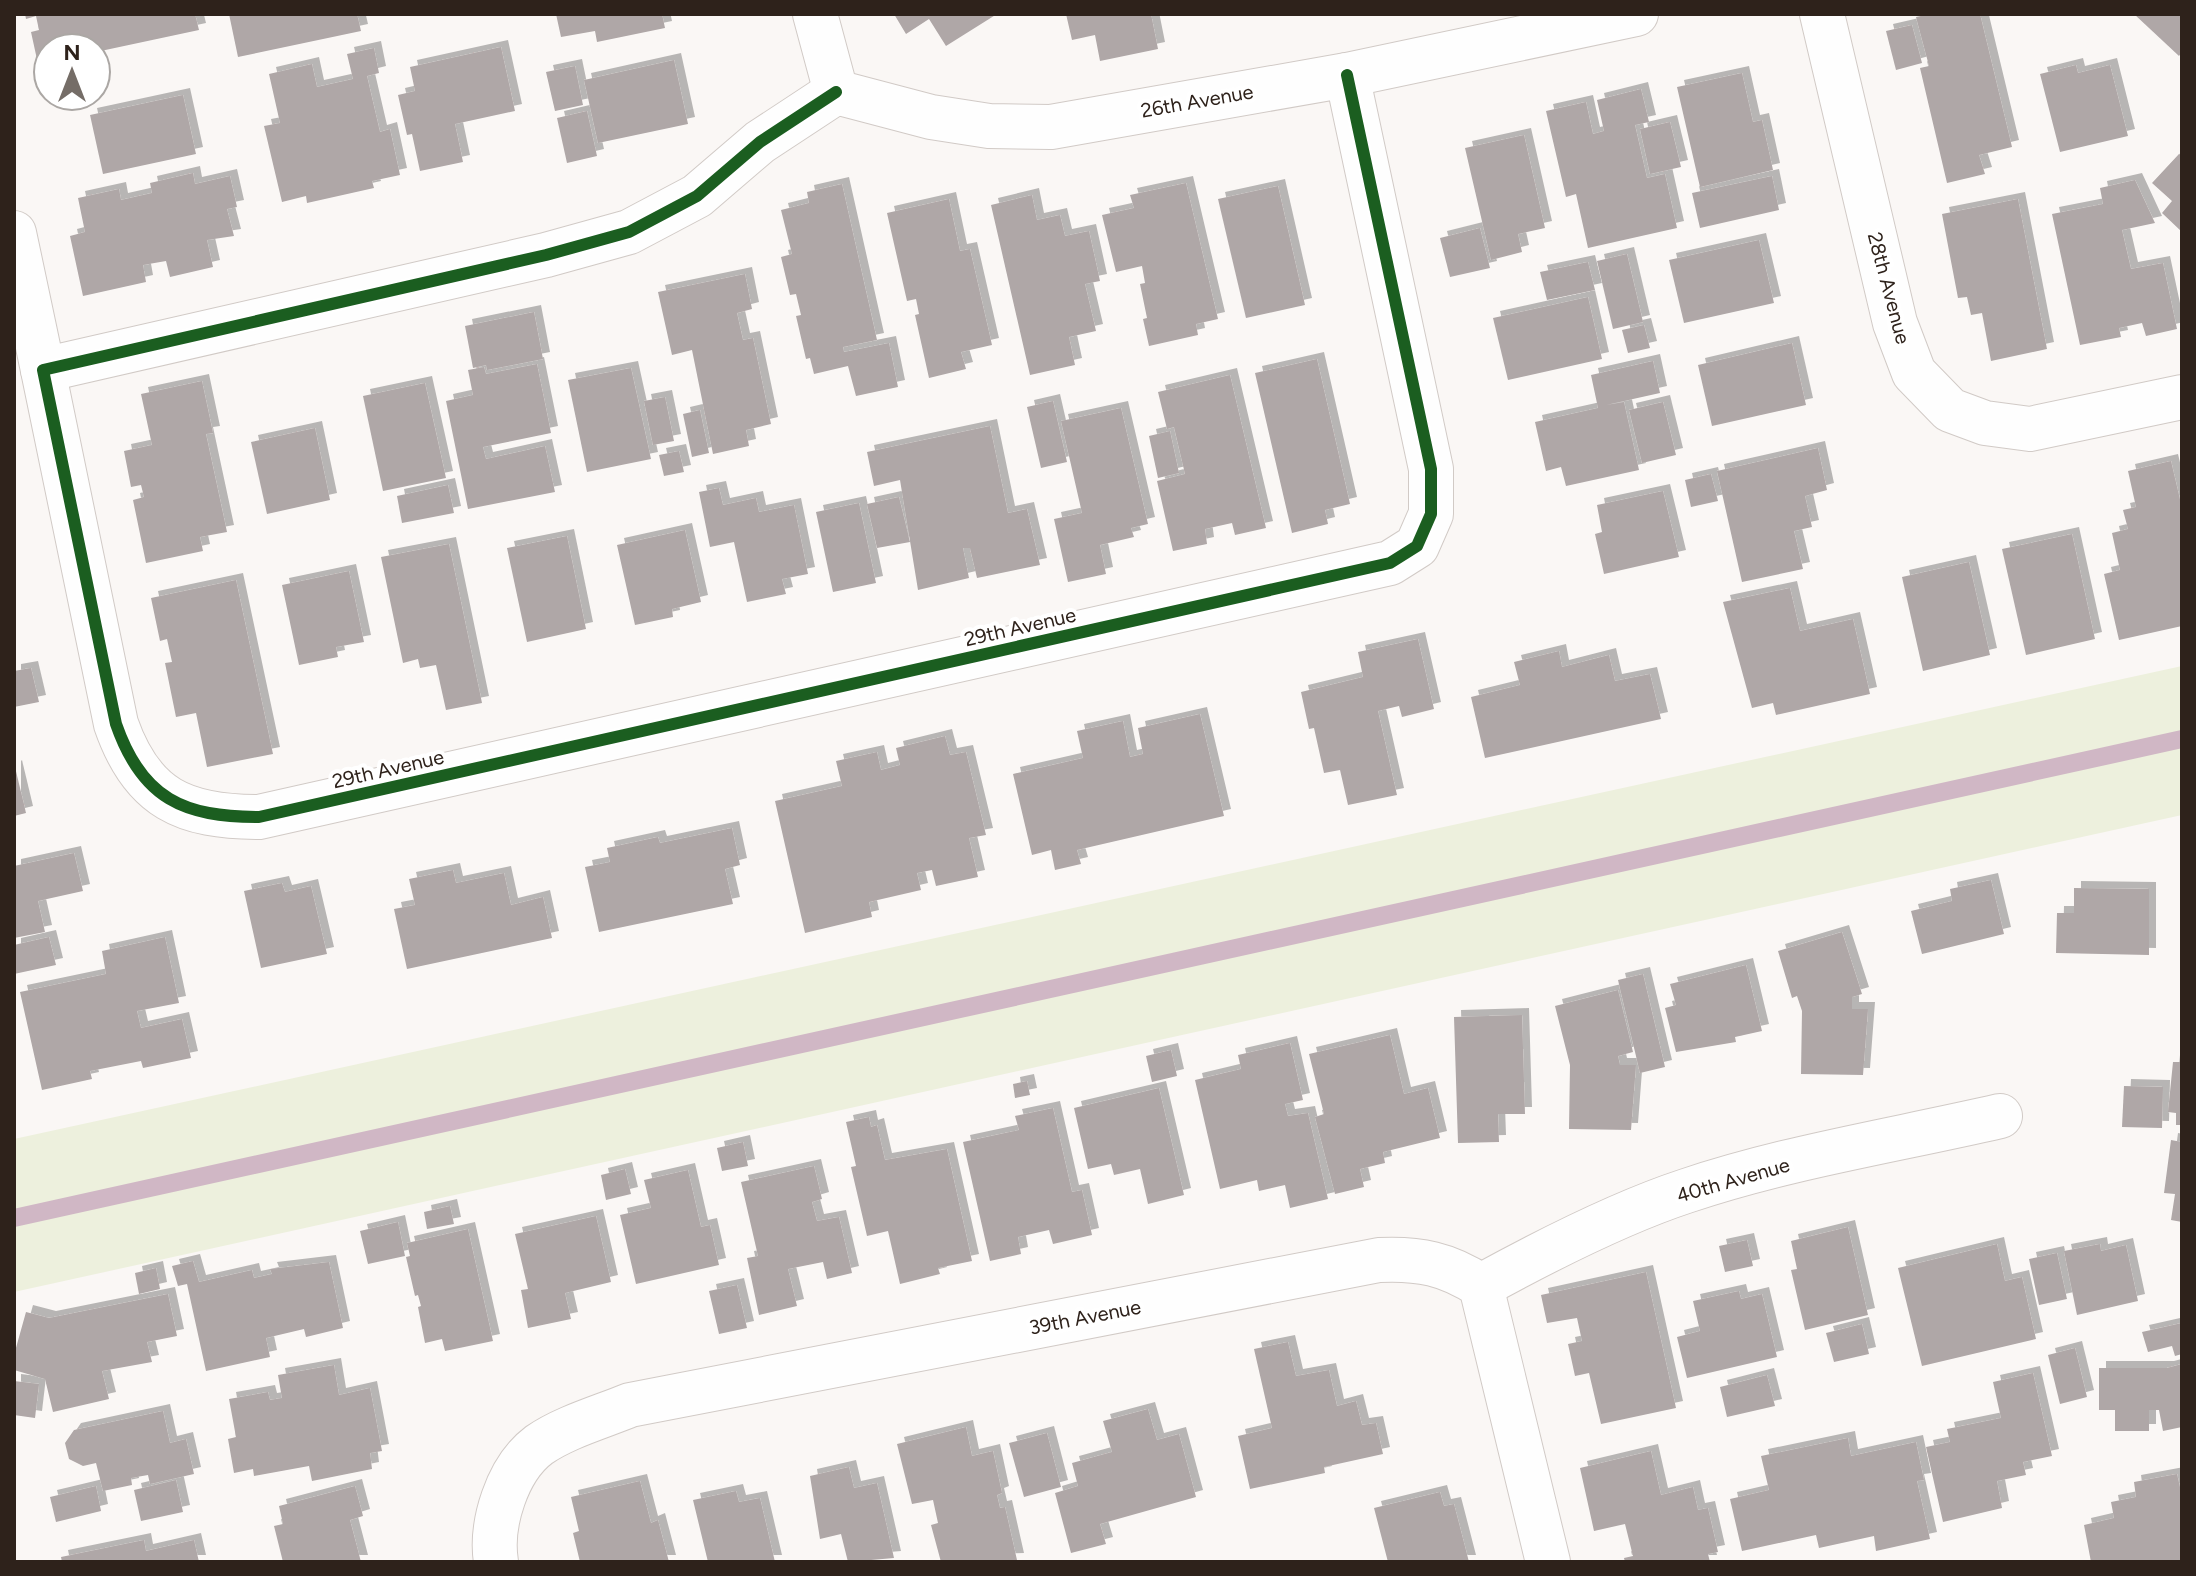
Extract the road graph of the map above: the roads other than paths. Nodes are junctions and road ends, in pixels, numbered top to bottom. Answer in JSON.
{"nodes":[{"id":1,"x":815,"y":14,"type":"edge"},
{"id":2,"x":1636,"y":14,"type":"edge"},
{"id":3,"x":1822,"y":14,"type":"edge"},
{"id":4,"x":1347,"y":75,"type":"junction"},
{"id":5,"x":836,"y":92,"type":"junction"},
{"id":6,"x":14,"y":233,"type":"edge"},
{"id":7,"x":43,"y":370,"type":"junction"},
{"id":8,"x":2182,"y":397,"type":"edge"},
{"id":9,"x":2000,"y":1116,"type":"dead end"},
{"id":10,"x":1481,"y":1286,"type":"junction"},
{"id":11,"x":496,"y":1562,"type":"edge"},
{"id":12,"x":1548,"y":1562,"type":"edge"}],
"edges":[{"from":1,"to":5,"type":"street"},
{"from":2,"to":4,"type":"street","name":"26th Avenue"},
{"from":3,"to":8,"type":"street","name":"28th Avenue"},
{"from":4,"to":5,"type":"street","name":"26th Avenue"},
{"from":4,"to":7,"type":"street","name":"29th Avenue"},
{"from":5,"to":7,"type":"street"},
{"from":6,"to":7,"type":"street"},
{"from":9,"to":10,"type":"street","name":"40th Avenue"},
{"from":10,"to":11,"type":"street","name":"39th Avenue"},
{"from":10,"to":12,"type":"street"}]}
